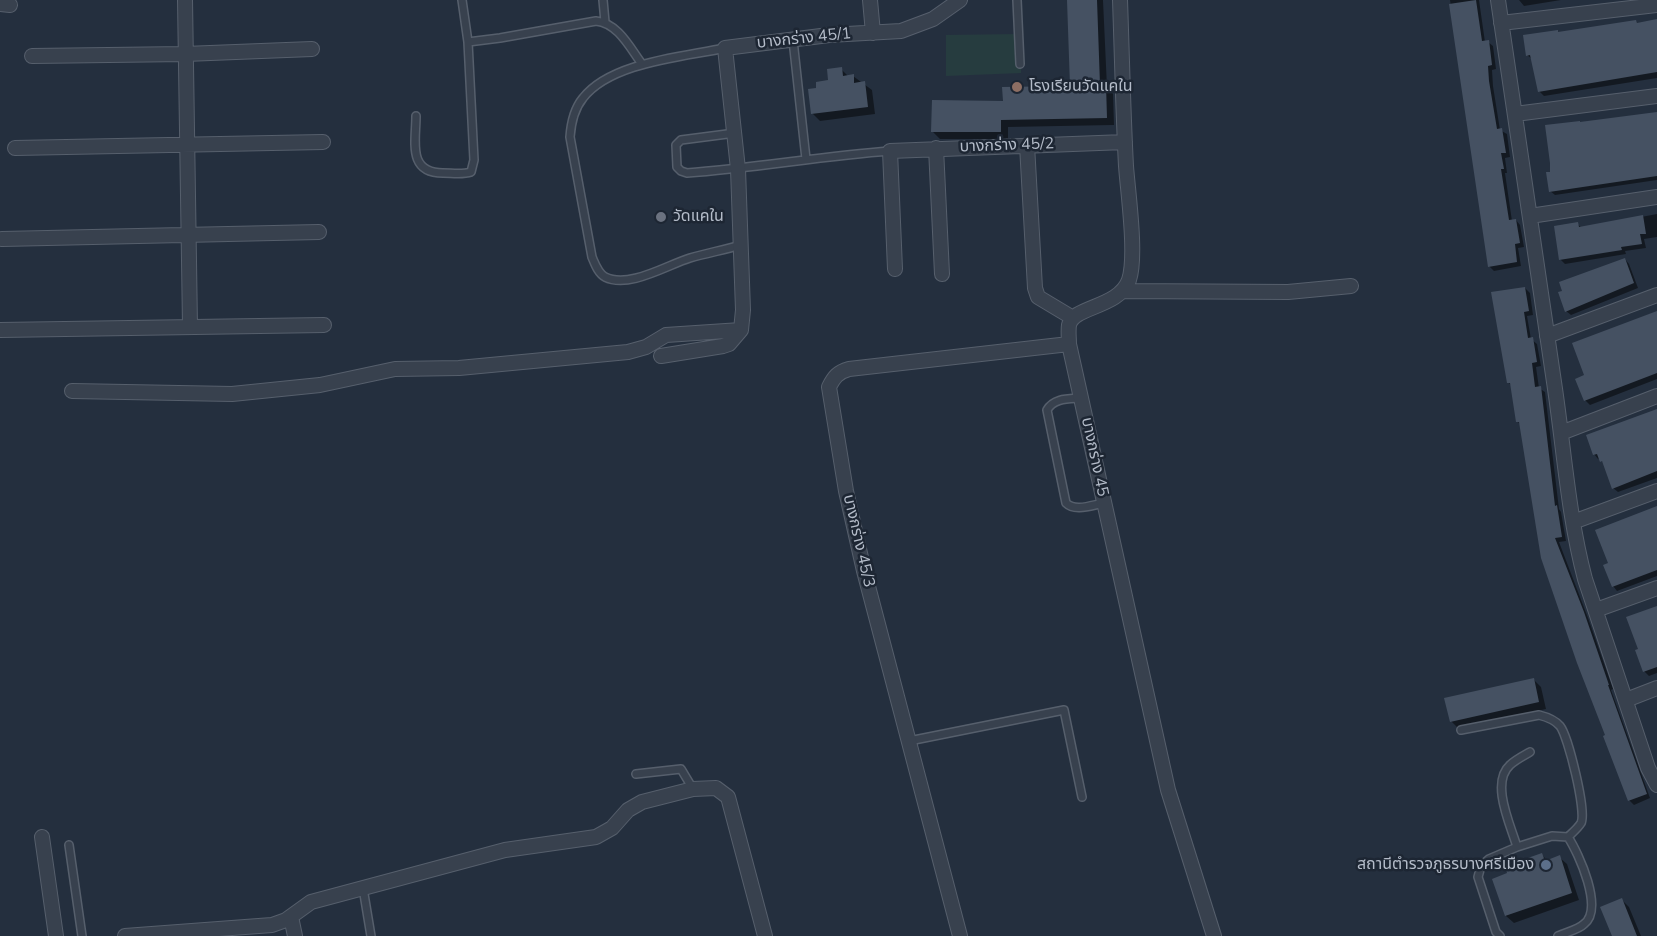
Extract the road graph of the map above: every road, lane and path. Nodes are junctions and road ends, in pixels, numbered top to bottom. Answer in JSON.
{"nodes":[{"id":1,"x":185,"y":0,"type":"edge"},
{"id":2,"x":462,"y":0,"type":"edge"},
{"id":3,"x":603,"y":0,"type":"edge"},
{"id":4,"x":870,"y":0,"type":"edge"},
{"id":5,"x":960,"y":0,"type":"edge"},
{"id":6,"x":1017,"y":0,"type":"edge"},
{"id":7,"x":1120,"y":0,"type":"edge"},
{"id":8,"x":1498,"y":0,"type":"edge"},
{"id":9,"x":1657,"y":5,"type":"edge"},
{"id":10,"x":605,"y":22,"type":"junction"},
{"id":11,"x":1501,"y":23,"type":"junction"},
{"id":12,"x":873,"y":33,"type":"junction"},
{"id":13,"x":793,"y":40,"type":"junction"},
{"id":14,"x":468,"y":42,"type":"junction"},
{"id":15,"x":725,"y":48,"type":"junction"},
{"id":16,"x":312,"y":49,"type":"dead end"},
{"id":17,"x":185,"y":54,"type":"junction"},
{"id":18,"x":32,"y":56,"type":"dead end"},
{"id":19,"x":642,"y":64,"type":"junction"},
{"id":20,"x":1020,"y":64,"type":"dead end"},
{"id":21,"x":1657,"y":96,"type":"edge"},
{"id":22,"x":1515,"y":114,"type":"junction"},
{"id":23,"x":416,"y":116,"type":"dead end"},
{"id":24,"x":735,"y":134,"type":"junction"},
{"id":25,"x":323,"y":142,"type":"dead end"},
{"id":26,"x":1125,"y":142,"type":"junction"},
{"id":27,"x":188,"y":143,"type":"junction"},
{"id":28,"x":1027,"y":145,"type":"junction"},
{"id":29,"x":15,"y":148,"type":"dead end"},
{"id":30,"x":936,"y":148,"type":"junction"},
{"id":31,"x":890,"y":151,"type":"junction"},
{"id":32,"x":806,"y":159,"type":"junction"},
{"id":33,"x":738,"y":170,"type":"junction"},
{"id":34,"x":1657,"y":196,"type":"edge"},
{"id":35,"x":1530,"y":216,"type":"junction"},
{"id":36,"x":319,"y":232,"type":"dead end"},
{"id":37,"x":188,"y":236,"type":"junction"},
{"id":38,"x":2,"y":239,"type":"dead end"},
{"id":39,"x":741,"y":245,"type":"junction"},
{"id":40,"x":895,"y":269,"type":"dead end"},
{"id":41,"x":942,"y":274,"type":"dead end"},
{"id":42,"x":1351,"y":286,"type":"dead end"},
{"id":43,"x":1122,"y":291,"type":"junction"},
{"id":44,"x":1657,"y":295,"type":"edge"},
{"id":45,"x":1073,"y":318,"type":"junction"},
{"id":46,"x":324,"y":325,"type":"dead end"},
{"id":47,"x":190,"y":326,"type":"junction"},
{"id":48,"x":0,"y":330,"type":"edge"},
{"id":49,"x":741,"y":330,"type":"junction"},
{"id":50,"x":1547,"y":336,"type":"junction"},
{"id":51,"x":1070,"y":344,"type":"junction"},
{"id":52,"x":661,"y":356,"type":"dead end"},
{"id":53,"x":72,"y":391,"type":"dead end"},
{"id":54,"x":1657,"y":396,"type":"edge"},
{"id":55,"x":1081,"y":398,"type":"junction"},
{"id":56,"x":1561,"y":433,"type":"junction"},
{"id":57,"x":1657,"y":491,"type":"edge"},
{"id":58,"x":1104,"y":503,"type":"junction"},
{"id":59,"x":1573,"y":522,"type":"junction"},
{"id":60,"x":1657,"y":588,"type":"edge"},
{"id":61,"x":1596,"y":610,"type":"junction"},
{"id":62,"x":1657,"y":688,"type":"edge"},
{"id":63,"x":1626,"y":700,"type":"junction"},
{"id":64,"x":1461,"y":730,"type":"dead end"},
{"id":65,"x":909,"y":741,"type":"junction"},
{"id":66,"x":1530,"y":752,"type":"dead end"},
{"id":67,"x":636,"y":774,"type":"dead end"},
{"id":68,"x":1657,"y":785,"type":"edge"},
{"id":69,"x":693,"y":789,"type":"junction"},
{"id":70,"x":1082,"y":797,"type":"dead end"},
{"id":71,"x":42,"y":837,"type":"dead end"},
{"id":72,"x":1568,"y":837,"type":"junction"},
{"id":73,"x":69,"y":845,"type":"dead end"},
{"id":74,"x":1517,"y":847,"type":"junction"},
{"id":75,"x":363,"y":888,"type":"junction"},
{"id":76,"x":291,"y":917,"type":"junction"},
{"id":77,"x":57,"y":936,"type":"edge"},
{"id":78,"x":82,"y":936,"type":"edge"},
{"id":79,"x":125,"y":936,"type":"edge"},
{"id":80,"x":295,"y":936,"type":"edge"},
{"id":81,"x":371,"y":936,"type":"edge"},
{"id":82,"x":765,"y":936,"type":"edge"},
{"id":83,"x":960,"y":936,"type":"edge"},
{"id":84,"x":1214,"y":936,"type":"edge"},
{"id":85,"x":1500,"y":936,"type":"edge"},
{"id":86,"x":1558,"y":936,"type":"edge"}],
"edges":[{"from":1,"to":17,"type":"street"},
{"from":2,"to":14,"type":"lane"},
{"from":3,"to":10,"type":"lane"},
{"from":4,"to":12,"type":"street"},
{"from":5,"to":12,"type":"street","name":"บางกร่าง 45/1"},
{"from":6,"to":20,"type":"lane"},
{"from":7,"to":26,"type":"street"},
{"from":8,"to":11,"type":"street"},
{"from":9,"to":11,"type":"street"},
{"from":10,"to":14,"type":"lane"},
{"from":10,"to":19,"type":"lane"},
{"from":11,"to":22,"type":"street"},
{"from":12,"to":13,"type":"street","name":"บางกร่าง 45/1"},
{"from":13,"to":15,"type":"street","name":"บางกร่าง 45/1"},
{"from":13,"to":32,"type":"lane"},
{"from":14,"to":23,"type":"lane"},
{"from":15,"to":19,"type":"lane","name":"บางกร่าง 45/1"},
{"from":15,"to":24,"type":"street"},
{"from":16,"to":17,"type":"street"},
{"from":17,"to":18,"type":"street"},
{"from":17,"to":27,"type":"street"},
{"from":19,"to":39,"type":"lane","name":"บางกร่าง 45/1"},
{"from":21,"to":22,"type":"street"},
{"from":22,"to":35,"type":"street"},
{"from":24,"to":33,"type":"street"},
{"from":24,"to":33,"type":"lane"},
{"from":25,"to":27,"type":"street"},
{"from":26,"to":28,"type":"street","name":"บางกร่าง 45/2"},
{"from":26,"to":43,"type":"street"},
{"from":27,"to":29,"type":"street"},
{"from":27,"to":37,"type":"street"},
{"from":28,"to":30,"type":"street","name":"บางกร่าง 45/2"},
{"from":28,"to":45,"type":"street"},
{"from":30,"to":31,"type":"street","name":"บางกร่าง 45/2"},
{"from":30,"to":41,"type":"street"},
{"from":31,"to":32,"type":"lane"},
{"from":31,"to":40,"type":"street"},
{"from":32,"to":33,"type":"lane"},
{"from":33,"to":39,"type":"street"},
{"from":34,"to":35,"type":"street"},
{"from":35,"to":50,"type":"street"},
{"from":36,"to":37,"type":"street"},
{"from":37,"to":38,"type":"street"},
{"from":37,"to":47,"type":"street"},
{"from":39,"to":49,"type":"street"},
{"from":42,"to":43,"type":"street"},
{"from":43,"to":45,"type":"street"},
{"from":44,"to":50,"type":"street"},
{"from":45,"to":51,"type":"street","name":"บางกร่าง 45"},
{"from":46,"to":47,"type":"street"},
{"from":47,"to":48,"type":"street"},
{"from":49,"to":52,"type":"street"},
{"from":49,"to":53,"type":"street"},
{"from":50,"to":56,"type":"street"},
{"from":51,"to":55,"type":"street","name":"บางกร่าง 45"},
{"from":51,"to":65,"type":"street","name":"บางกร่าง 45/3"},
{"from":54,"to":56,"type":"street"},
{"from":55,"to":58,"type":"street","name":"บางกร่าง 45"},
{"from":55,"to":58,"type":"lane"},
{"from":56,"to":59,"type":"street"},
{"from":57,"to":59,"type":"street"},
{"from":58,"to":84,"type":"street","name":"บางกร่าง 45"},
{"from":59,"to":61,"type":"street"},
{"from":60,"to":61,"type":"street"},
{"from":61,"to":63,"type":"street"},
{"from":62,"to":63,"type":"street"},
{"from":63,"to":68,"type":"street"},
{"from":64,"to":72,"type":"lane"},
{"from":65,"to":70,"type":"lane"},
{"from":65,"to":83,"type":"street","name":"บางกร่าง 45/3"},
{"from":66,"to":74,"type":"lane"},
{"from":67,"to":69,"type":"lane"},
{"from":69,"to":75,"type":"street"},
{"from":69,"to":82,"type":"street"},
{"from":71,"to":77,"type":"street"},
{"from":72,"to":74,"type":"lane"},
{"from":72,"to":86,"type":"lane"},
{"from":73,"to":78,"type":"lane"},
{"from":74,"to":85,"type":"lane"},
{"from":75,"to":76,"type":"street"},
{"from":75,"to":81,"type":"lane"},
{"from":76,"to":79,"type":"street"},
{"from":76,"to":80,"type":"street"}]}
